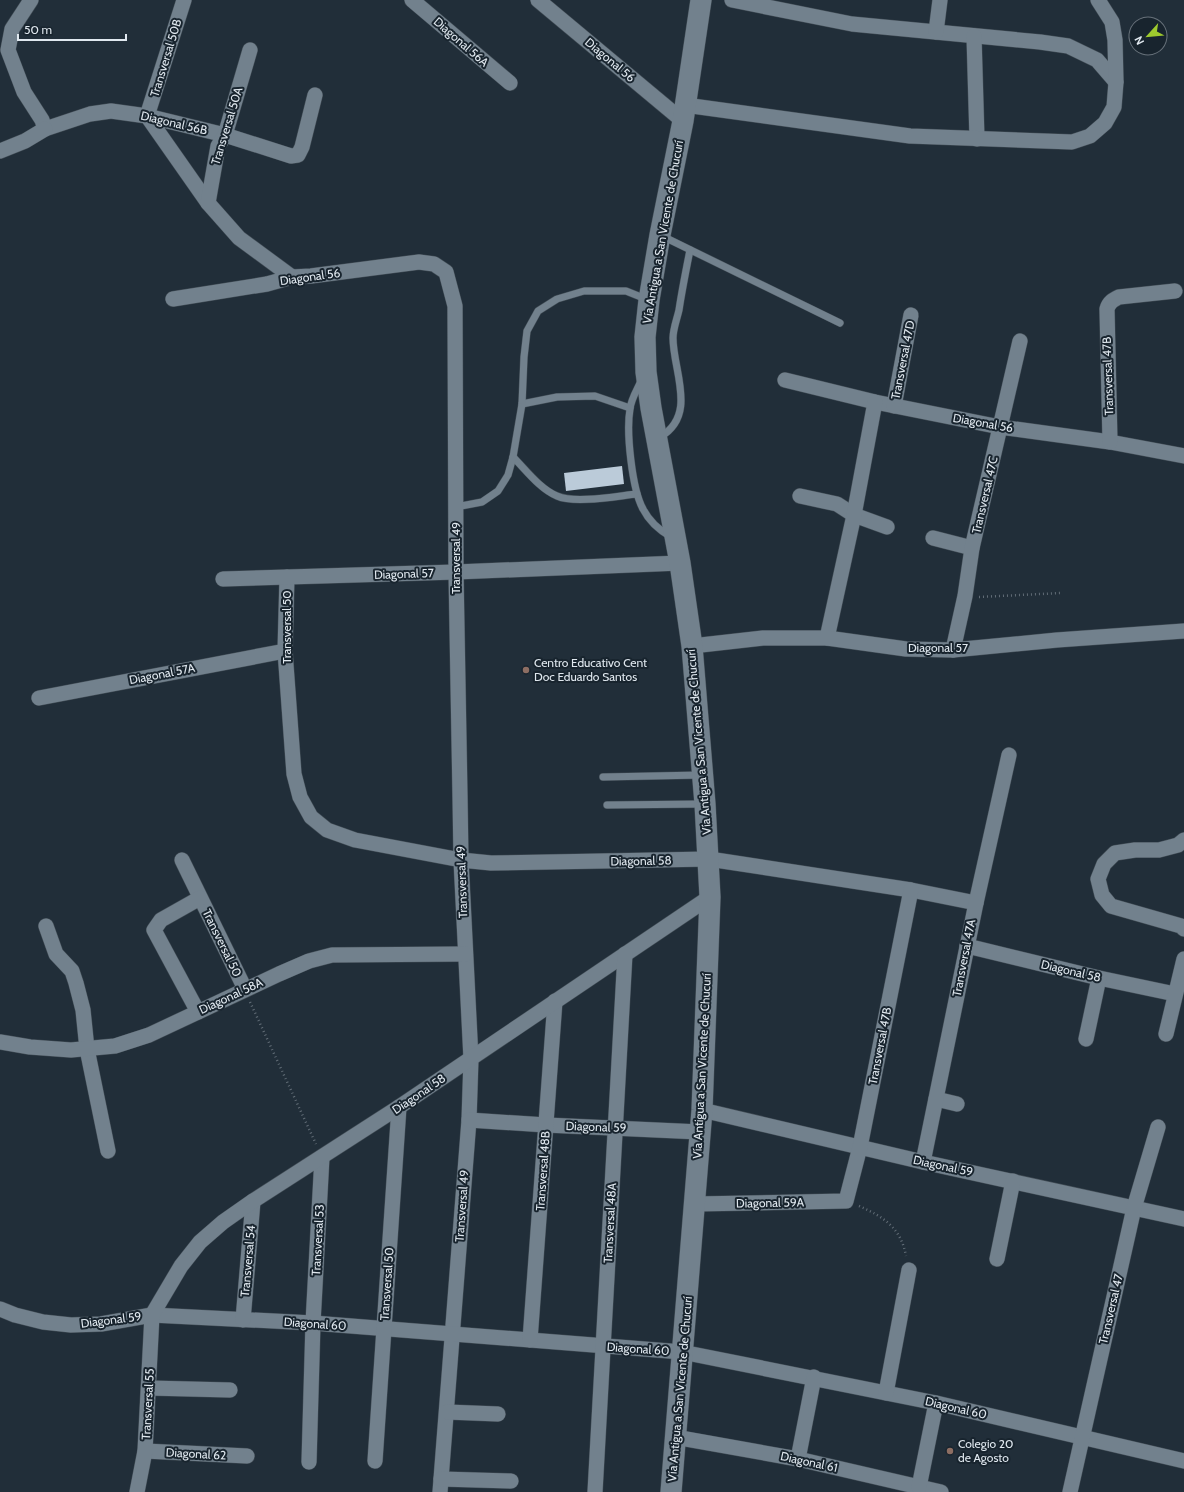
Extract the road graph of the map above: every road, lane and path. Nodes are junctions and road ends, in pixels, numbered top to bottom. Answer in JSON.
{"nodes":[{"id":1,"x":31,"y":0,"type":"edge"},
{"id":2,"x":184,"y":0,"type":"edge"},
{"id":3,"x":538,"y":0,"type":"edge"},
{"id":4,"x":701,"y":0,"type":"edge"},
{"id":5,"x":732,"y":0,"type":"edge"},
{"id":6,"x":940,"y":0,"type":"edge"},
{"id":7,"x":1098,"y":0,"type":"edge"},
{"id":8,"x":420,"y":3,"type":"edge"},
{"id":9,"x":936,"y":32,"type":"junction"},
{"id":10,"x":974,"y":36,"type":"junction"},
{"id":11,"x":250,"y":50,"type":"dead end"},
{"id":12,"x":1116,"y":82,"type":"junction"},
{"id":13,"x":510,"y":83,"type":"dead end"},
{"id":14,"x":314,"y":95,"type":"dead end"},
{"id":15,"x":684,"y":113,"type":"junction"},
{"id":16,"x":147,"y":116,"type":"junction"},
{"id":17,"x":50,"y":127,"type":"junction"},
{"id":18,"x":225,"y":135,"type":"junction"},
{"id":19,"x":976,"y":139,"type":"junction"},
{"id":20,"x":0,"y":151,"type":"edge"},
{"id":21,"x":208,"y":203,"type":"junction"},
{"id":22,"x":660,"y":235,"type":"junction"},
{"id":23,"x":690,"y":250,"type":"junction"},
{"id":24,"x":446,"y":272,"type":"joint"},
{"id":25,"x":292,"y":278,"type":"junction"},
{"id":26,"x":1175,"y":291,"type":"dead end"},
{"id":27,"x":173,"y":299,"type":"dead end"},
{"id":28,"x":649,"y":300,"type":"junction"},
{"id":29,"x":912,"y":314,"type":"dead end"},
{"id":30,"x":840,"y":323,"type":"dead end"},
{"id":31,"x":1020,"y":341,"type":"dead end"},
{"id":32,"x":646,"y":372,"type":"junction"},
{"id":33,"x":785,"y":380,"type":"dead end"},
{"id":34,"x":875,"y":402,"type":"junction"},
{"id":35,"x":522,"y":404,"type":"junction"},
{"id":36,"x":894,"y":406,"type":"junction"},
{"id":37,"x":630,"y":408,"type":"junction"},
{"id":38,"x":1000,"y":427,"type":"junction"},
{"id":39,"x":656,"y":439,"type":"junction"},
{"id":40,"x":1110,"y":442,"type":"junction"},
{"id":41,"x":1184,"y":456,"type":"edge"},
{"id":42,"x":514,"y":457,"type":"junction"},
{"id":43,"x":637,"y":494,"type":"junction"},
{"id":44,"x":800,"y":496,"type":"dead end"},
{"id":45,"x":456,"y":507,"type":"junction"},
{"id":46,"x":854,"y":515,"type":"junction"},
{"id":47,"x":887,"y":527,"type":"dead end"},
{"id":48,"x":933,"y":538,"type":"dead end"},
{"id":49,"x":676,"y":540,"type":"junction"},
{"id":50,"x":972,"y":548,"type":"junction"},
{"id":51,"x":680,"y":563,"type":"junction"},
{"id":52,"x":456,"y":572,"type":"junction"},
{"id":53,"x":287,"y":577,"type":"junction"},
{"id":54,"x":223,"y":579,"type":"dead end"},
{"id":55,"x":1061,"y":593,"type":"dead end"},
{"id":56,"x":965,"y":596,"type":"junction"},
{"id":57,"x":1184,"y":630,"type":"edge"},
{"id":58,"x":826,"y":638,"type":"junction"},
{"id":59,"x":692,"y":646,"type":"junction"},
{"id":60,"x":953,"y":650,"type":"junction"},
{"id":61,"x":285,"y":651,"type":"junction"},
{"id":62,"x":39,"y":698,"type":"dead end"},
{"id":63,"x":1008,"y":755,"type":"dead end"},
{"id":64,"x":703,"y":775,"type":"junction"},
{"id":65,"x":603,"y":777,"type":"dead end"},
{"id":66,"x":705,"y":804,"type":"junction"},
{"id":67,"x":607,"y":805,"type":"dead end"},
{"id":68,"x":311,"y":817,"type":"joint"},
{"id":69,"x":1184,"y":840,"type":"edge"},
{"id":70,"x":182,"y":860,"type":"dead end"},
{"id":71,"x":461,"y":860,"type":"junction"},
{"id":72,"x":709,"y":860,"type":"junction"},
{"id":73,"x":911,"y":890,"type":"junction"},
{"id":74,"x":710,"y":897,"type":"junction"},
{"id":75,"x":200,"y":898,"type":"junction"},
{"id":76,"x":976,"y":903,"type":"junction"},
{"id":77,"x":46,"y":926,"type":"dead end"},
{"id":78,"x":1184,"y":930,"type":"edge"},
{"id":79,"x":967,"y":946,"type":"junction"},
{"id":80,"x":465,"y":954,"type":"junction"},
{"id":81,"x":625,"y":954,"type":"junction"},
{"id":82,"x":1184,"y":959,"type":"edge"},
{"id":83,"x":1099,"y":978,"type":"junction"},
{"id":84,"x":245,"y":989,"type":"junction"},
{"id":85,"x":1175,"y":994,"type":"junction"},
{"id":86,"x":555,"y":1002,"type":"junction"},
{"id":87,"x":198,"y":1012,"type":"junction"},
{"id":88,"x":1166,"y":1034,"type":"dead end"},
{"id":89,"x":1086,"y":1039,"type":"dead end"},
{"id":90,"x":0,"y":1042,"type":"edge"},
{"id":91,"x":87,"y":1049,"type":"junction"},
{"id":92,"x":470,"y":1059,"type":"junction"},
{"id":93,"x":936,"y":1099,"type":"junction"},
{"id":94,"x":957,"y":1104,"type":"dead end"},
{"id":95,"x":399,"y":1107,"type":"junction"},
{"id":96,"x":702,"y":1110,"type":"junction"},
{"id":97,"x":468,"y":1120,"type":"junction"},
{"id":98,"x":546,"y":1125,"type":"junction"},
{"id":99,"x":1158,"y":1127,"type":"dead end"},
{"id":100,"x":616,"y":1128,"type":"junction"},
{"id":101,"x":700,"y":1132,"type":"junction"},
{"id":102,"x":860,"y":1147,"type":"junction"},
{"id":103,"x":108,"y":1151,"type":"dead end"},
{"id":104,"x":322,"y":1157,"type":"junction"},
{"id":105,"x":923,"y":1162,"type":"junction"},
{"id":106,"x":1013,"y":1181,"type":"junction"},
{"id":107,"x":253,"y":1201,"type":"junction"},
{"id":108,"x":846,"y":1201,"type":"junction"},
{"id":109,"x":694,"y":1204,"type":"junction"},
{"id":110,"x":1134,"y":1208,"type":"junction"},
{"id":111,"x":1184,"y":1219,"type":"edge"},
{"id":112,"x":997,"y":1259,"type":"dead end"},
{"id":113,"x":909,"y":1270,"type":"joint"},
{"id":114,"x":0,"y":1308,"type":"edge"},
{"id":115,"x":152,"y":1315,"type":"junction"},
{"id":116,"x":243,"y":1320,"type":"junction"},
{"id":117,"x":313,"y":1323,"type":"junction"},
{"id":118,"x":384,"y":1330,"type":"junction"},
{"id":119,"x":453,"y":1334,"type":"junction"},
{"id":120,"x":530,"y":1340,"type":"junction"},
{"id":121,"x":604,"y":1346,"type":"junction"},
{"id":122,"x":682,"y":1352,"type":"junction"},
{"id":123,"x":814,"y":1377,"type":"junction"},
{"id":124,"x":149,"y":1388,"type":"junction"},
{"id":125,"x":230,"y":1390,"type":"dead end"},
{"id":126,"x":886,"y":1393,"type":"junction"},
{"id":127,"x":936,"y":1403,"type":"junction"},
{"id":128,"x":447,"y":1412,"type":"junction"},
{"id":129,"x":498,"y":1414,"type":"dead end"},
{"id":130,"x":676,"y":1437,"type":"junction"},
{"id":131,"x":1082,"y":1438,"type":"junction"},
{"id":132,"x":145,"y":1451,"type":"junction"},
{"id":133,"x":247,"y":1456,"type":"dead end"},
{"id":134,"x":798,"y":1459,"type":"junction"},
{"id":135,"x":375,"y":1461,"type":"dead end"},
{"id":136,"x":1184,"y":1461,"type":"edge"},
{"id":137,"x":309,"y":1462,"type":"dead end"},
{"id":138,"x":511,"y":1481,"type":"dead end"},
{"id":139,"x":441,"y":1485,"type":"edge"},
{"id":140,"x":919,"y":1487,"type":"junction"},
{"id":141,"x":137,"y":1492,"type":"edge"},
{"id":142,"x":595,"y":1492,"type":"edge"},
{"id":143,"x":671,"y":1492,"type":"edge"},
{"id":144,"x":941,"y":1492,"type":"edge"},
{"id":145,"x":1070,"y":1492,"type":"edge"}],
"edges":[{"from":1,"to":17,"type":"street"},
{"from":2,"to":16,"type":"street","name":"Transversal 50B"},
{"from":3,"to":15,"type":"street","name":"Diagonal 56"},
{"from":4,"to":15,"type":"main road","name":"Vía Antigua a San Vicente de Chucurí"},
{"from":5,"to":9,"type":"street"},
{"from":6,"to":9,"type":"street"},
{"from":7,"to":12,"type":"street"},
{"from":8,"to":13,"type":"street","name":"Diagonal 56A"},
{"from":9,"to":10,"type":"street"},
{"from":10,"to":12,"type":"street"},
{"from":10,"to":19,"type":"street"},
{"from":11,"to":18,"type":"street","name":"Transversal 50A"},
{"from":12,"to":19,"type":"street"},
{"from":14,"to":18,"type":"street","name":"Diagonal 56B"},
{"from":15,"to":19,"type":"street"},
{"from":15,"to":22,"type":"main road","name":"Vía Antigua a San Vicente de Chucurí"},
{"from":16,"to":17,"type":"street","name":"Diagonal 56B"},
{"from":16,"to":18,"type":"street","name":"Diagonal 56B"},
{"from":16,"to":21,"type":"street"},
{"from":17,"to":20,"type":"street","name":"Diagonal 56B"},
{"from":18,"to":21,"type":"street","name":"Transversal 50A"},
{"from":21,"to":25,"type":"street"},
{"from":22,"to":23,"type":"lane"},
{"from":22,"to":28,"type":"main road","name":"Vía Antigua a San Vicente de Chucurí"},
{"from":23,"to":30,"type":"lane"},
{"from":23,"to":39,"type":"lane"},
{"from":24,"to":25,"type":"street","name":"Diagonal 56"},
{"from":24,"to":45,"type":"street","name":"Transversal 49"},
{"from":25,"to":27,"type":"street","name":"Diagonal 56"},
{"from":26,"to":40,"type":"street","name":"Transversal 47B"},
{"from":28,"to":32,"type":"main road","name":"Vía Antigua a San Vicente de Chucurí"},
{"from":28,"to":35,"type":"lane"},
{"from":29,"to":36,"type":"street","name":"Transversal 47D"},
{"from":31,"to":38,"type":"street","name":"Transversal 47C"},
{"from":32,"to":37,"type":"lane"},
{"from":32,"to":39,"type":"main road","name":"Vía Antigua a San Vicente de Chucurí"},
{"from":33,"to":34,"type":"street","name":"Diagonal 56"},
{"from":34,"to":36,"type":"street","name":"Diagonal 56"},
{"from":34,"to":46,"type":"street"},
{"from":35,"to":37,"type":"lane"},
{"from":35,"to":42,"type":"lane"},
{"from":36,"to":38,"type":"street","name":"Diagonal 56"},
{"from":37,"to":43,"type":"lane"},
{"from":38,"to":40,"type":"street","name":"Diagonal 56"},
{"from":38,"to":50,"type":"street","name":"Transversal 47C"},
{"from":39,"to":49,"type":"main road","name":"Vía Antigua a San Vicente de Chucurí"},
{"from":40,"to":41,"type":"street","name":"Diagonal 56"},
{"from":42,"to":43,"type":"lane"},
{"from":42,"to":45,"type":"lane"},
{"from":43,"to":49,"type":"lane"},
{"from":44,"to":46,"type":"street"},
{"from":45,"to":52,"type":"street","name":"Transversal 49"},
{"from":46,"to":47,"type":"street"},
{"from":46,"to":58,"type":"street"},
{"from":48,"to":50,"type":"street"},
{"from":49,"to":51,"type":"main road","name":"Vía Antigua a San Vicente de Chucurí"},
{"from":50,"to":56,"type":"street","name":"Transversal 47C"},
{"from":51,"to":52,"type":"street","name":"Diagonal 57"},
{"from":51,"to":59,"type":"main road","name":"Vía Antigua a San Vicente de Chucurí"},
{"from":52,"to":53,"type":"street","name":"Diagonal 57"},
{"from":52,"to":71,"type":"street","name":"Transversal 49"},
{"from":53,"to":54,"type":"street","name":"Diagonal 57"},
{"from":53,"to":61,"type":"street","name":"Transversal 50"},
{"from":55,"to":56,"type":"path"},
{"from":56,"to":60,"type":"street","name":"Transversal 47C"},
{"from":57,"to":60,"type":"street","name":"Diagonal 57"},
{"from":58,"to":59,"type":"street","name":"Diagonal 57"},
{"from":58,"to":60,"type":"street","name":"Diagonal 57"},
{"from":59,"to":64,"type":"main road","name":"Vía Antigua a San Vicente de Chucurí"},
{"from":61,"to":62,"type":"street","name":"Diagonal 57A"},
{"from":61,"to":68,"type":"street","name":"Transversal 50"},
{"from":63,"to":76,"type":"street","name":"Transversal 47A"},
{"from":64,"to":65,"type":"lane"},
{"from":64,"to":66,"type":"main road","name":"Vía Antigua a San Vicente de Chucurí"},
{"from":66,"to":67,"type":"lane"},
{"from":66,"to":72,"type":"main road","name":"Vía Antigua a San Vicente de Chucurí"},
{"from":68,"to":71,"type":"street","name":"Diagonal 58"},
{"from":69,"to":78,"type":"street"},
{"from":70,"to":75,"type":"street","name":"Transversal 50"},
{"from":71,"to":72,"type":"street","name":"Diagonal 58"},
{"from":71,"to":80,"type":"street","name":"Transversal 49"},
{"from":72,"to":73,"type":"street","name":"Diagonal 58"},
{"from":72,"to":74,"type":"main road","name":"Vía Antigua a San Vicente de Chucurí"},
{"from":73,"to":76,"type":"street","name":"Diagonal 58"},
{"from":73,"to":102,"type":"street","name":"Transversal 47B"},
{"from":74,"to":81,"type":"street","name":"Diagonal 58"},
{"from":74,"to":96,"type":"main road","name":"Vía Antigua a San Vicente de Chucurí"},
{"from":75,"to":84,"type":"street","name":"Transversal 50"},
{"from":75,"to":87,"type":"street"},
{"from":76,"to":79,"type":"street","name":"Transversal 47A"},
{"from":77,"to":91,"type":"street"},
{"from":79,"to":83,"type":"street","name":"Diagonal 58"},
{"from":79,"to":93,"type":"street","name":"Transversal 47A"},
{"from":80,"to":84,"type":"street","name":"Diagonal 58A"},
{"from":80,"to":92,"type":"street","name":"Transversal 49"},
{"from":81,"to":86,"type":"street","name":"Diagonal 58"},
{"from":81,"to":100,"type":"street","name":"Transversal 48A"},
{"from":82,"to":85,"type":"street"},
{"from":83,"to":85,"type":"street","name":"Diagonal 58"},
{"from":83,"to":89,"type":"street"},
{"from":84,"to":87,"type":"street","name":"Diagonal 58A"},
{"from":84,"to":104,"type":"path","name":"Transversal 50"},
{"from":85,"to":88,"type":"street"},
{"from":86,"to":92,"type":"street","name":"Diagonal 58"},
{"from":86,"to":98,"type":"street","name":"Transversal 48B"},
{"from":87,"to":91,"type":"street","name":"Diagonal 58A"},
{"from":90,"to":91,"type":"street","name":"Diagonal 58A"},
{"from":91,"to":103,"type":"street"},
{"from":92,"to":95,"type":"street","name":"Diagonal 58"},
{"from":92,"to":97,"type":"street","name":"Transversal 49"},
{"from":93,"to":94,"type":"street"},
{"from":93,"to":105,"type":"street","name":"Transversal 47A"},
{"from":95,"to":104,"type":"street","name":"Diagonal 58"},
{"from":95,"to":118,"type":"street","name":"Transversal 50"},
{"from":96,"to":101,"type":"main road","name":"Vía Antigua a San Vicente de Chucurí"},
{"from":96,"to":102,"type":"street","name":"Diagonal 59"},
{"from":97,"to":98,"type":"street","name":"Diagonal 59"},
{"from":97,"to":119,"type":"street","name":"Transversal 49"},
{"from":98,"to":100,"type":"street","name":"Diagonal 59"},
{"from":98,"to":120,"type":"street","name":"Transversal 48B"},
{"from":99,"to":110,"type":"street","name":"Transversal 47"},
{"from":100,"to":101,"type":"street","name":"Diagonal 59"},
{"from":100,"to":121,"type":"street","name":"Transversal 48A"},
{"from":101,"to":109,"type":"main road","name":"Vía Antigua a San Vicente de Chucurí"},
{"from":102,"to":105,"type":"street","name":"Diagonal 59"},
{"from":102,"to":108,"type":"street","name":"Transversal 47B"},
{"from":104,"to":107,"type":"street","name":"Diagonal 58"},
{"from":104,"to":117,"type":"street","name":"Transversal 53"},
{"from":105,"to":106,"type":"street","name":"Diagonal 59"},
{"from":106,"to":110,"type":"street","name":"Diagonal 59"},
{"from":106,"to":112,"type":"street"},
{"from":107,"to":115,"type":"street","name":"Diagonal 58"},
{"from":107,"to":116,"type":"street","name":"Transversal 54"},
{"from":108,"to":109,"type":"street","name":"Diagonal 59A"},
{"from":108,"to":113,"type":"path"},
{"from":109,"to":122,"type":"main road","name":"Vía Antigua a San Vicente de Chucurí"},
{"from":110,"to":111,"type":"street","name":"Diagonal 59"},
{"from":110,"to":131,"type":"street","name":"Transversal 47"},
{"from":113,"to":126,"type":"street"},
{"from":114,"to":115,"type":"street","name":"Diagonal 59"},
{"from":115,"to":116,"type":"street","name":"Diagonal 60"},
{"from":115,"to":124,"type":"street","name":"Transversal 55"},
{"from":116,"to":117,"type":"street","name":"Diagonal 60"},
{"from":117,"to":118,"type":"street","name":"Diagonal 60"},
{"from":117,"to":137,"type":"street"},
{"from":118,"to":119,"type":"street","name":"Diagonal 60"},
{"from":118,"to":135,"type":"street","name":"Transversal 50"},
{"from":119,"to":120,"type":"street","name":"Diagonal 60"},
{"from":119,"to":128,"type":"street","name":"Transversal 49"},
{"from":120,"to":121,"type":"street","name":"Diagonal 60"},
{"from":121,"to":122,"type":"street","name":"Diagonal 60"},
{"from":121,"to":142,"type":"street","name":"Transversal 48A"},
{"from":122,"to":123,"type":"street","name":"Diagonal 60"},
{"from":122,"to":130,"type":"main road","name":"Vía Antigua a San Vicente de Chucurí"},
{"from":123,"to":126,"type":"street","name":"Diagonal 60"},
{"from":123,"to":134,"type":"street"},
{"from":124,"to":125,"type":"street"},
{"from":124,"to":132,"type":"street","name":"Transversal 55"},
{"from":126,"to":127,"type":"street","name":"Diagonal 60"},
{"from":127,"to":131,"type":"street","name":"Diagonal 60"},
{"from":127,"to":140,"type":"street"},
{"from":128,"to":129,"type":"street"},
{"from":128,"to":139,"type":"street","name":"Transversal 49"},
{"from":130,"to":134,"type":"street","name":"Diagonal 61"},
{"from":130,"to":143,"type":"main road","name":"Vía Antigua a San Vicente de Chucurí"},
{"from":131,"to":136,"type":"street","name":"Diagonal 60"},
{"from":131,"to":145,"type":"street","name":"Transversal 47"},
{"from":132,"to":133,"type":"street","name":"Diagonal 62"},
{"from":132,"to":141,"type":"street","name":"Transversal 55"},
{"from":134,"to":140,"type":"street","name":"Diagonal 61"},
{"from":138,"to":139,"type":"street"},
{"from":140,"to":144,"type":"street","name":"Diagonal 61"}]}
